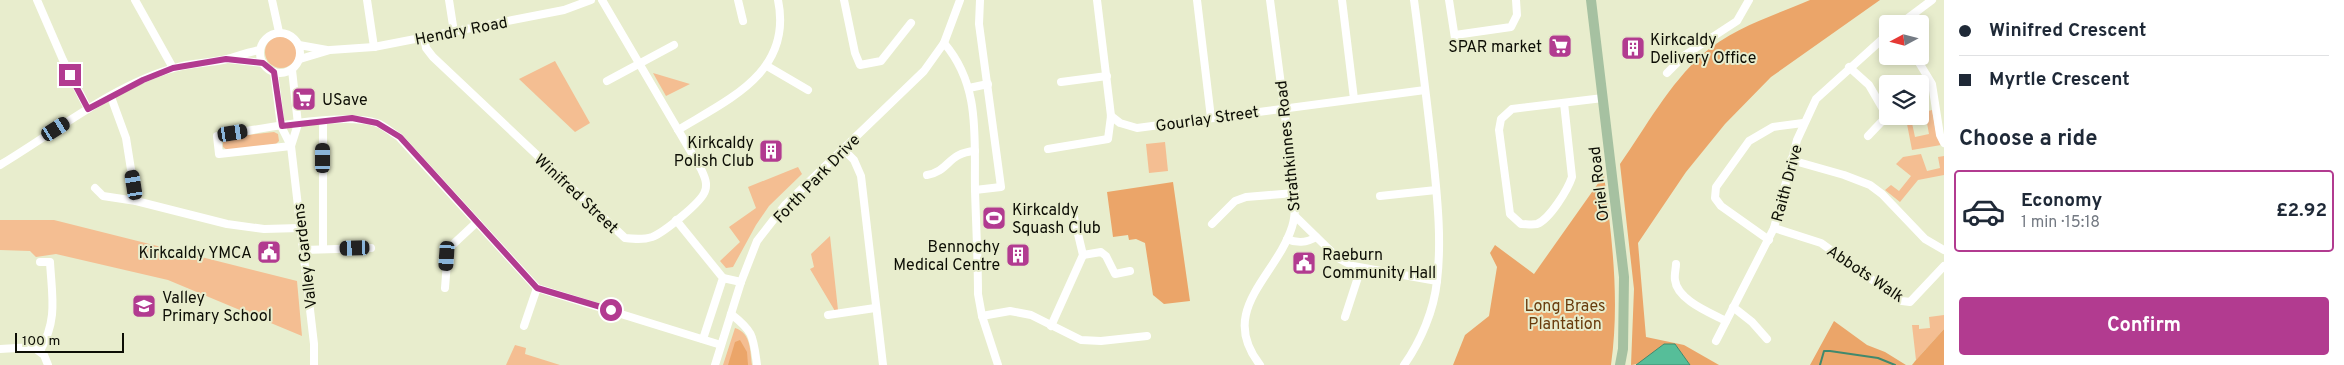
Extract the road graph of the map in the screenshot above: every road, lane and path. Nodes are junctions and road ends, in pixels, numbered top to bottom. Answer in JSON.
{"nodes":[{"id":1,"x":38,"y":0,"type":"edge"},
{"id":2,"x":135,"y":0,"type":"edge"},
{"id":3,"x":368,"y":0,"type":"edge"},
{"id":4,"x":450,"y":0,"type":"edge"},
{"id":5,"x":591,"y":0,"type":"edge"},
{"id":6,"x":602,"y":0,"type":"edge"},
{"id":7,"x":738,"y":0,"type":"edge"},
{"id":8,"x":778,"y":0,"type":"edge"},
{"id":9,"x":844,"y":0,"type":"edge"},
{"id":10,"x":960,"y":0,"type":"edge"},
{"id":11,"x":980,"y":0,"type":"edge"},
{"id":12,"x":1096,"y":0,"type":"edge"},
{"id":13,"x":1197,"y":0,"type":"edge"},
{"id":14,"x":1270,"y":0,"type":"edge"},
{"id":15,"x":1342,"y":0,"type":"edge"},
{"id":16,"x":1414,"y":0,"type":"edge"},
{"id":17,"x":1449,"y":0,"type":"edge"},
{"id":18,"x":1516,"y":0,"type":"edge"},
{"id":19,"x":1590,"y":0,"type":"edge"},
{"id":20,"x":1749,"y":0,"type":"edge"},
{"id":21,"x":1932,"y":0,"type":"edge"},
{"id":22,"x":271,"y":1,"type":"edge"},
{"id":23,"x":1912,"y":15,"type":"edge"},
{"id":24,"x":743,"y":22,"type":"dead end"},
{"id":25,"x":910,"y":22,"type":"dead end"},
{"id":26,"x":279,"y":32,"type":"junction"},
{"id":27,"x":454,"y":32,"type":"junction"},
{"id":28,"x":1455,"y":34,"type":"junction"},
{"id":29,"x":424,"y":38,"type":"junction"},
{"id":30,"x":1879,"y":42,"type":"edge"},
{"id":31,"x":944,"y":43,"type":"junction"},
{"id":32,"x":299,"y":45,"type":"junction"},
{"id":33,"x":674,"y":45,"type":"dead end"},
{"id":34,"x":1456,"y":45,"type":"dead end"},
{"id":35,"x":374,"y":47,"type":"junction"},
{"id":36,"x":260,"y":50,"type":"junction"},
{"id":37,"x":330,"y":50,"type":"junction"},
{"id":38,"x":226,"y":59,"type":"junction"},
{"id":39,"x":300,"y":60,"type":"junction"},
{"id":40,"x":263,"y":63,"type":"junction"},
{"id":41,"x":640,"y":63,"type":"junction"},
{"id":42,"x":1920,"y":65,"type":"edge"},
{"id":43,"x":767,"y":66,"type":"junction"},
{"id":44,"x":1849,"y":67,"type":"junction"},
{"id":45,"x":173,"y":68,"type":"junction"},
{"id":46,"x":292,"y":70,"type":"junction"},
{"id":47,"x":274,"y":72,"type":"junction"},
{"id":48,"x":1667,"y":73,"type":"dead end"},
{"id":49,"x":1107,"y":76,"type":"junction"},
{"id":50,"x":608,"y":81,"type":"dead end"},
{"id":51,"x":1060,"y":82,"type":"dead end"},
{"id":52,"x":988,"y":84,"type":"junction"},
{"id":53,"x":969,"y":88,"type":"junction"},
{"id":54,"x":808,"y":90,"type":"dead end"},
{"id":55,"x":1425,"y":90,"type":"junction"},
{"id":56,"x":111,"y":97,"type":"junction"},
{"id":57,"x":1602,"y":98,"type":"junction"},
{"id":58,"x":1354,"y":99,"type":"junction"},
{"id":59,"x":1564,"y":103,"type":"junction"},
{"id":60,"x":1284,"y":108,"type":"junction"},
{"id":61,"x":88,"y":109,"type":"junction"},
{"id":62,"x":1111,"y":116,"type":"junction"},
{"id":63,"x":1211,"y":118,"type":"junction"},
{"id":64,"x":323,"y":121,"type":"junction"},
{"id":65,"x":1803,"y":123,"type":"junction"},
{"id":66,"x":298,"y":124,"type":"junction"},
{"id":67,"x":282,"y":126,"type":"junction"},
{"id":68,"x":678,"y":130,"type":"junction"},
{"id":69,"x":1868,"y":136,"type":"dead end"},
{"id":70,"x":1944,"y":143,"type":"edge"},
{"id":71,"x":291,"y":146,"type":"junction"},
{"id":72,"x":843,"y":149,"type":"junction"},
{"id":73,"x":1048,"y":149,"type":"dead end"},
{"id":74,"x":975,"y":151,"type":"junction"},
{"id":75,"x":1791,"y":160,"type":"junction"},
{"id":76,"x":0,"y":166,"type":"edge"},
{"id":77,"x":927,"y":175,"type":"dead end"},
{"id":78,"x":95,"y":188,"type":"dead end"},
{"id":79,"x":975,"y":190,"type":"junction"},
{"id":80,"x":1436,"y":190,"type":"junction"},
{"id":81,"x":1295,"y":193,"type":"junction"},
{"id":82,"x":1380,"y":196,"type":"dead end"},
{"id":83,"x":136,"y":201,"type":"junction"},
{"id":84,"x":1073,"y":213,"type":"dead end"},
{"id":85,"x":1295,"y":216,"type":"junction"},
{"id":86,"x":676,"y":220,"type":"junction"},
{"id":87,"x":476,"y":222,"type":"junction"},
{"id":88,"x":1212,"y":224,"type":"dead end"},
{"id":89,"x":300,"y":228,"type":"junction"},
{"id":90,"x":1774,"y":228,"type":"junction"},
{"id":91,"x":1316,"y":237,"type":"junction"},
{"id":92,"x":1287,"y":239,"type":"junction"},
{"id":93,"x":1768,"y":240,"type":"junction"},
{"id":94,"x":371,"y":248,"type":"dead end"},
{"id":95,"x":323,"y":249,"type":"junction"},
{"id":96,"x":303,"y":250,"type":"junction"},
{"id":97,"x":1944,"y":250,"type":"edge"},
{"id":98,"x":1083,"y":254,"type":"junction"},
{"id":99,"x":40,"y":262,"type":"dead end"},
{"id":100,"x":1676,"y":264,"type":"dead end"},
{"id":101,"x":1944,"y":266,"type":"edge"},
{"id":102,"x":1361,"y":268,"type":"junction"},
{"id":103,"x":1130,"y":271,"type":"dead end"},
{"id":104,"x":723,"y":278,"type":"junction"},
{"id":105,"x":1437,"y":281,"type":"junction"},
{"id":106,"x":740,"y":282,"type":"junction"},
{"id":107,"x":445,"y":288,"type":"dead end"},
{"id":108,"x":537,"y":288,"type":"junction"},
{"id":109,"x":1733,"y":307,"type":"junction"},
{"id":110,"x":876,"y":308,"type":"junction"},
{"id":111,"x":730,"y":314,"type":"junction"},
{"id":112,"x":828,"y":315,"type":"dead end"},
{"id":113,"x":982,"y":316,"type":"junction"},
{"id":114,"x":1345,"y":317,"type":"dead end"},
{"id":115,"x":1726,"y":321,"type":"junction"},
{"id":116,"x":524,"y":326,"type":"dead end"},
{"id":117,"x":1051,"y":326,"type":"junction"},
{"id":118,"x":1147,"y":336,"type":"dead end"},
{"id":119,"x":703,"y":339,"type":"junction"},
{"id":120,"x":1767,"y":339,"type":"dead end"},
{"id":121,"x":1716,"y":341,"type":"dead end"},
{"id":122,"x":721,"y":345,"type":"junction"},
{"id":123,"x":0,"y":349,"type":"edge"},
{"id":124,"x":40,"y":351,"type":"junction"},
{"id":125,"x":48,"y":365,"type":"edge"},
{"id":126,"x":314,"y":365,"type":"edge"},
{"id":127,"x":715,"y":365,"type":"edge"},
{"id":128,"x":757,"y":365,"type":"edge"},
{"id":129,"x":882,"y":365,"type":"edge"},
{"id":130,"x":998,"y":365,"type":"edge"},
{"id":131,"x":1260,"y":365,"type":"edge"},
{"id":132,"x":1404,"y":365,"type":"edge"},
{"id":133,"x":1620,"y":365,"type":"edge"}],
"edges":[{"from":1,"to":61,"type":"street"},
{"from":2,"to":45,"type":"street"},
{"from":3,"to":35,"type":"street"},
{"from":4,"to":27,"type":"street"},
{"from":5,"to":27,"type":"street","name":"Hendry Road"},
{"from":6,"to":41,"type":"street","name":"Winifred Street"},
{"from":7,"to":24,"type":"street"},
{"from":8,"to":43,"type":"street"},
{"from":9,"to":25,"type":"street"},
{"from":10,"to":31,"type":"street","name":"Forth Park Drive"},
{"from":11,"to":52,"type":"street"},
{"from":12,"to":49,"type":"street"},
{"from":13,"to":63,"type":"street"},
{"from":14,"to":60,"type":"street","name":"Strathkinnes Road"},
{"from":15,"to":58,"type":"street"},
{"from":16,"to":55,"type":"street"},
{"from":17,"to":28,"type":"street"},
{"from":18,"to":28,"type":"street"},
{"from":19,"to":57,"type":"main road","name":"Oriel Road"},
{"from":20,"to":48,"type":"street"},
{"from":21,"to":23,"type":"street"},
{"from":22,"to":26,"type":"street"},
{"from":26,"to":32,"type":"street"},
{"from":26,"to":36,"type":"street"},
{"from":27,"to":29,"type":"street","name":"Hendry Road"},
{"from":28,"to":34,"type":"street"},
{"from":29,"to":35,"type":"street","name":"Hendry Road"},
{"from":29,"to":86,"type":"street","name":"Winifred Street"},
{"from":30,"to":44,"type":"street","name":"Raith Drive"},
{"from":31,"to":53,"type":"street"},
{"from":31,"to":72,"type":"street","name":"Forth Park Drive"},
{"from":32,"to":37,"type":"street","name":"Hendry Road"},
{"from":32,"to":39,"type":"street"},
{"from":33,"to":41,"type":"street"},
{"from":35,"to":37,"type":"street","name":"Hendry Road"},
{"from":36,"to":38,"type":"street"},
{"from":36,"to":40,"type":"street"},
{"from":37,"to":39,"type":"street","name":"Hendry Road"},
{"from":38,"to":40,"type":"street"},
{"from":38,"to":45,"type":"street"},
{"from":39,"to":46,"type":"street"},
{"from":40,"to":47,"type":"street"},
{"from":41,"to":50,"type":"street"},
{"from":41,"to":68,"type":"street","name":"Winifred Street"},
{"from":42,"to":70,"type":"street"},
{"from":43,"to":54,"type":"street"},
{"from":43,"to":68,"type":"street"},
{"from":44,"to":65,"type":"street","name":"Raith Drive"},
{"from":44,"to":69,"type":"street"},
{"from":45,"to":56,"type":"street"},
{"from":46,"to":47,"type":"street"},
{"from":46,"to":66,"type":"street","name":"Valley Gardens"},
{"from":47,"to":67,"type":"street","name":"Valley Gardens"},
{"from":49,"to":51,"type":"street"},
{"from":49,"to":62,"type":"street"},
{"from":52,"to":53,"type":"street"},
{"from":52,"to":79,"type":"street"},
{"from":53,"to":74,"type":"street"},
{"from":55,"to":58,"type":"street","name":"Gourlay Street"},
{"from":55,"to":80,"type":"street"},
{"from":56,"to":61,"type":"street"},
{"from":56,"to":83,"type":"street"},
{"from":57,"to":59,"type":"street"},
{"from":57,"to":133,"type":"main road","name":"Oriel Road"},
{"from":58,"to":60,"type":"street","name":"Gourlay Street"},
{"from":59,"to":59,"type":"street"},
{"from":60,"to":63,"type":"street","name":"Gourlay Street"},
{"from":60,"to":81,"type":"street","name":"Strathkinnes Road"},
{"from":61,"to":76,"type":"street"},
{"from":62,"to":63,"type":"street","name":"Gourlay Street"},
{"from":62,"to":73,"type":"street"},
{"from":64,"to":66,"type":"street"},
{"from":64,"to":87,"type":"street"},
{"from":64,"to":95,"type":"street","name":"Valley Gardens"},
{"from":65,"to":75,"type":"street","name":"Raith Drive"},
{"from":65,"to":93,"type":"street"},
{"from":66,"to":67,"type":"street"},
{"from":66,"to":71,"type":"street","name":"Valley Gardens"},
{"from":67,"to":71,"type":"street","name":"Valley Gardens"},
{"from":67,"to":71,"type":"street"},
{"from":68,"to":86,"type":"street","name":"Winifred Street"},
{"from":71,"to":89,"type":"street","name":"Valley Gardens"},
{"from":72,"to":106,"type":"street","name":"Forth Park Drive"},
{"from":72,"to":110,"type":"street"},
{"from":74,"to":77,"type":"street"},
{"from":74,"to":79,"type":"street"},
{"from":75,"to":90,"type":"street","name":"Raith Drive"},
{"from":75,"to":97,"type":"street"},
{"from":78,"to":83,"type":"street"},
{"from":79,"to":113,"type":"street"},
{"from":80,"to":82,"type":"street"},
{"from":80,"to":105,"type":"street"},
{"from":81,"to":85,"type":"street","name":"Strathkinnes Road"},
{"from":81,"to":88,"type":"street"},
{"from":83,"to":89,"type":"street"},
{"from":84,"to":98,"type":"street"},
{"from":85,"to":91,"type":"street"},
{"from":85,"to":92,"type":"street","name":"Strathkinnes Road"},
{"from":86,"to":104,"type":"street"},
{"from":87,"to":107,"type":"street"},
{"from":87,"to":108,"type":"street"},
{"from":89,"to":96,"type":"street","name":"Valley Gardens"},
{"from":90,"to":93,"type":"street","name":"Raith Drive"},
{"from":90,"to":101,"type":"street","name":"Abbots Walk"},
{"from":91,"to":92,"type":"street"},
{"from":91,"to":102,"type":"street"},
{"from":92,"to":131,"type":"street","name":"Strathkinnes Road"},
{"from":93,"to":109,"type":"street","name":"Raith Drive"},
{"from":94,"to":95,"type":"street"},
{"from":95,"to":96,"type":"street"},
{"from":96,"to":126,"type":"street","name":"Valley Gardens"},
{"from":98,"to":103,"type":"street"},
{"from":98,"to":117,"type":"street"},
{"from":99,"to":124,"type":"street"},
{"from":100,"to":115,"type":"street"},
{"from":102,"to":105,"type":"street"},
{"from":102,"to":114,"type":"street"},
{"from":104,"to":106,"type":"street"},
{"from":104,"to":119,"type":"street"},
{"from":105,"to":132,"type":"street"},
{"from":106,"to":111,"type":"street","name":"Forth Park Drive"},
{"from":108,"to":116,"type":"street"},
{"from":108,"to":119,"type":"street"},
{"from":109,"to":115,"type":"street","name":"Raith Drive"},
{"from":109,"to":120,"type":"street"},
{"from":110,"to":112,"type":"street"},
{"from":110,"to":129,"type":"street"},
{"from":111,"to":122,"type":"street","name":"Forth Park Drive"},
{"from":111,"to":128,"type":"street"},
{"from":113,"to":117,"type":"street"},
{"from":113,"to":130,"type":"street"},
{"from":115,"to":121,"type":"street","name":"Raith Drive"},
{"from":117,"to":118,"type":"street"},
{"from":119,"to":122,"type":"street"},
{"from":122,"to":127,"type":"street","name":"Forth Park Drive"},
{"from":123,"to":124,"type":"street"},
{"from":124,"to":125,"type":"street"}]}
